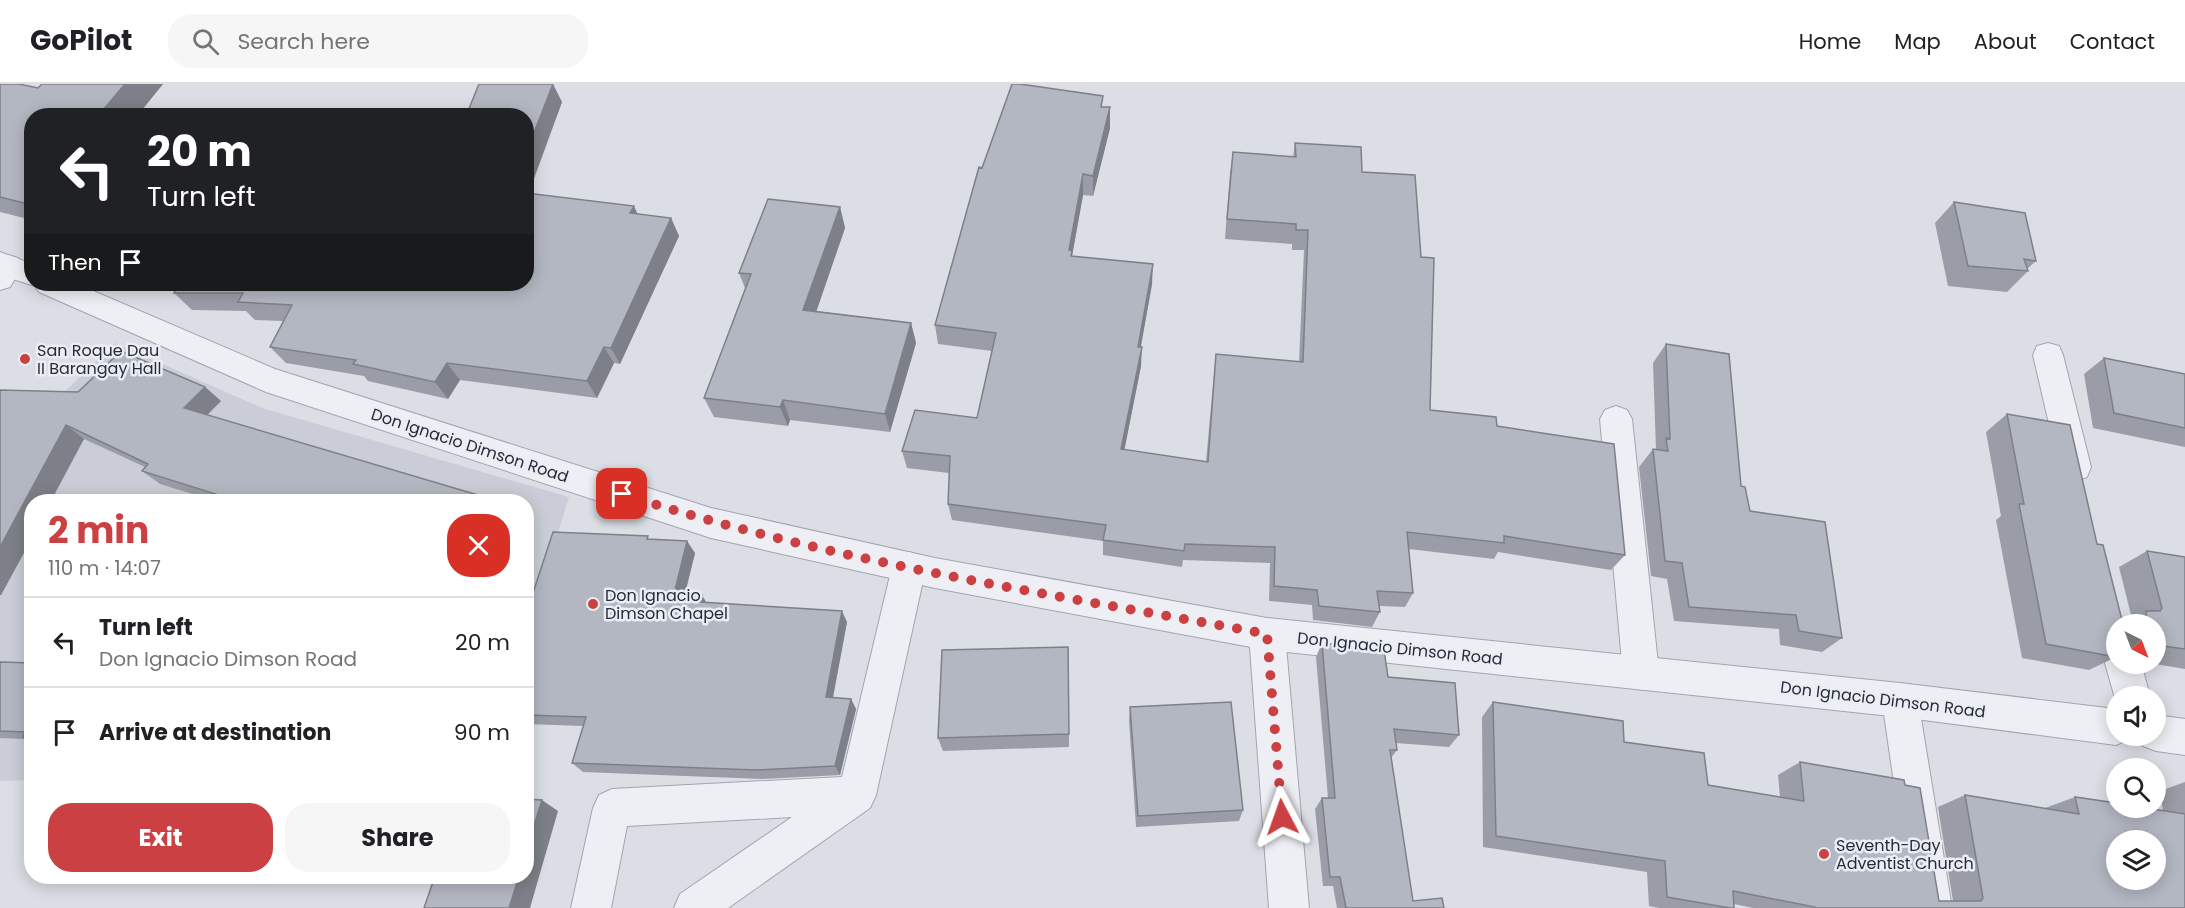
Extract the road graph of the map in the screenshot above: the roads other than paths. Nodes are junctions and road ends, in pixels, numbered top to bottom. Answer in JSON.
{"nodes":[{"id":1,"x":65,"y":291,"type":"edge"},
{"id":2,"x":2048,"y":355,"type":"dead end"},
{"id":3,"x":1616,"y":419,"type":"dead end"},
{"id":4,"x":2082,"y":495,"type":"edge"},
{"id":5,"x":909,"y":567,"type":"junction"},
{"id":6,"x":1267,"y":634,"type":"junction"},
{"id":7,"x":1641,"y":673,"type":"junction"},
{"id":8,"x":1900,"y":700,"type":"junction"},
{"id":9,"x":2106,"y":726,"type":"edge"},
{"id":10,"x":2166,"y":734,"type":"edge"},
{"id":11,"x":2185,"y":737,"type":"edge"},
{"id":12,"x":857,"y":795,"type":"junction"},
{"id":13,"x":591,"y":908,"type":"edge"},
{"id":14,"x":694,"y":908,"type":"edge"},
{"id":15,"x":1289,"y":908,"type":"edge"},
{"id":16,"x":1932,"y":908,"type":"edge"}],
"edges":[{"from":1,"to":5,"type":"street","name":"Don Ignacio Dimson Road"},
{"from":2,"to":4,"type":"street"},
{"from":3,"to":7,"type":"street"},
{"from":5,"to":6,"type":"street","name":"Don Ignacio Dimson Road"},
{"from":5,"to":12,"type":"street"},
{"from":6,"to":7,"type":"street","name":"Don Ignacio Dimson Road"},
{"from":6,"to":15,"type":"street"},
{"from":7,"to":8,"type":"street","name":"Don Ignacio Dimson Road"},
{"from":8,"to":9,"type":"street","name":"Don Ignacio Dimson Road"},
{"from":8,"to":16,"type":"street"},
{"from":10,"to":11,"type":"street"},
{"from":12,"to":13,"type":"street"},
{"from":12,"to":14,"type":"street"}]}
